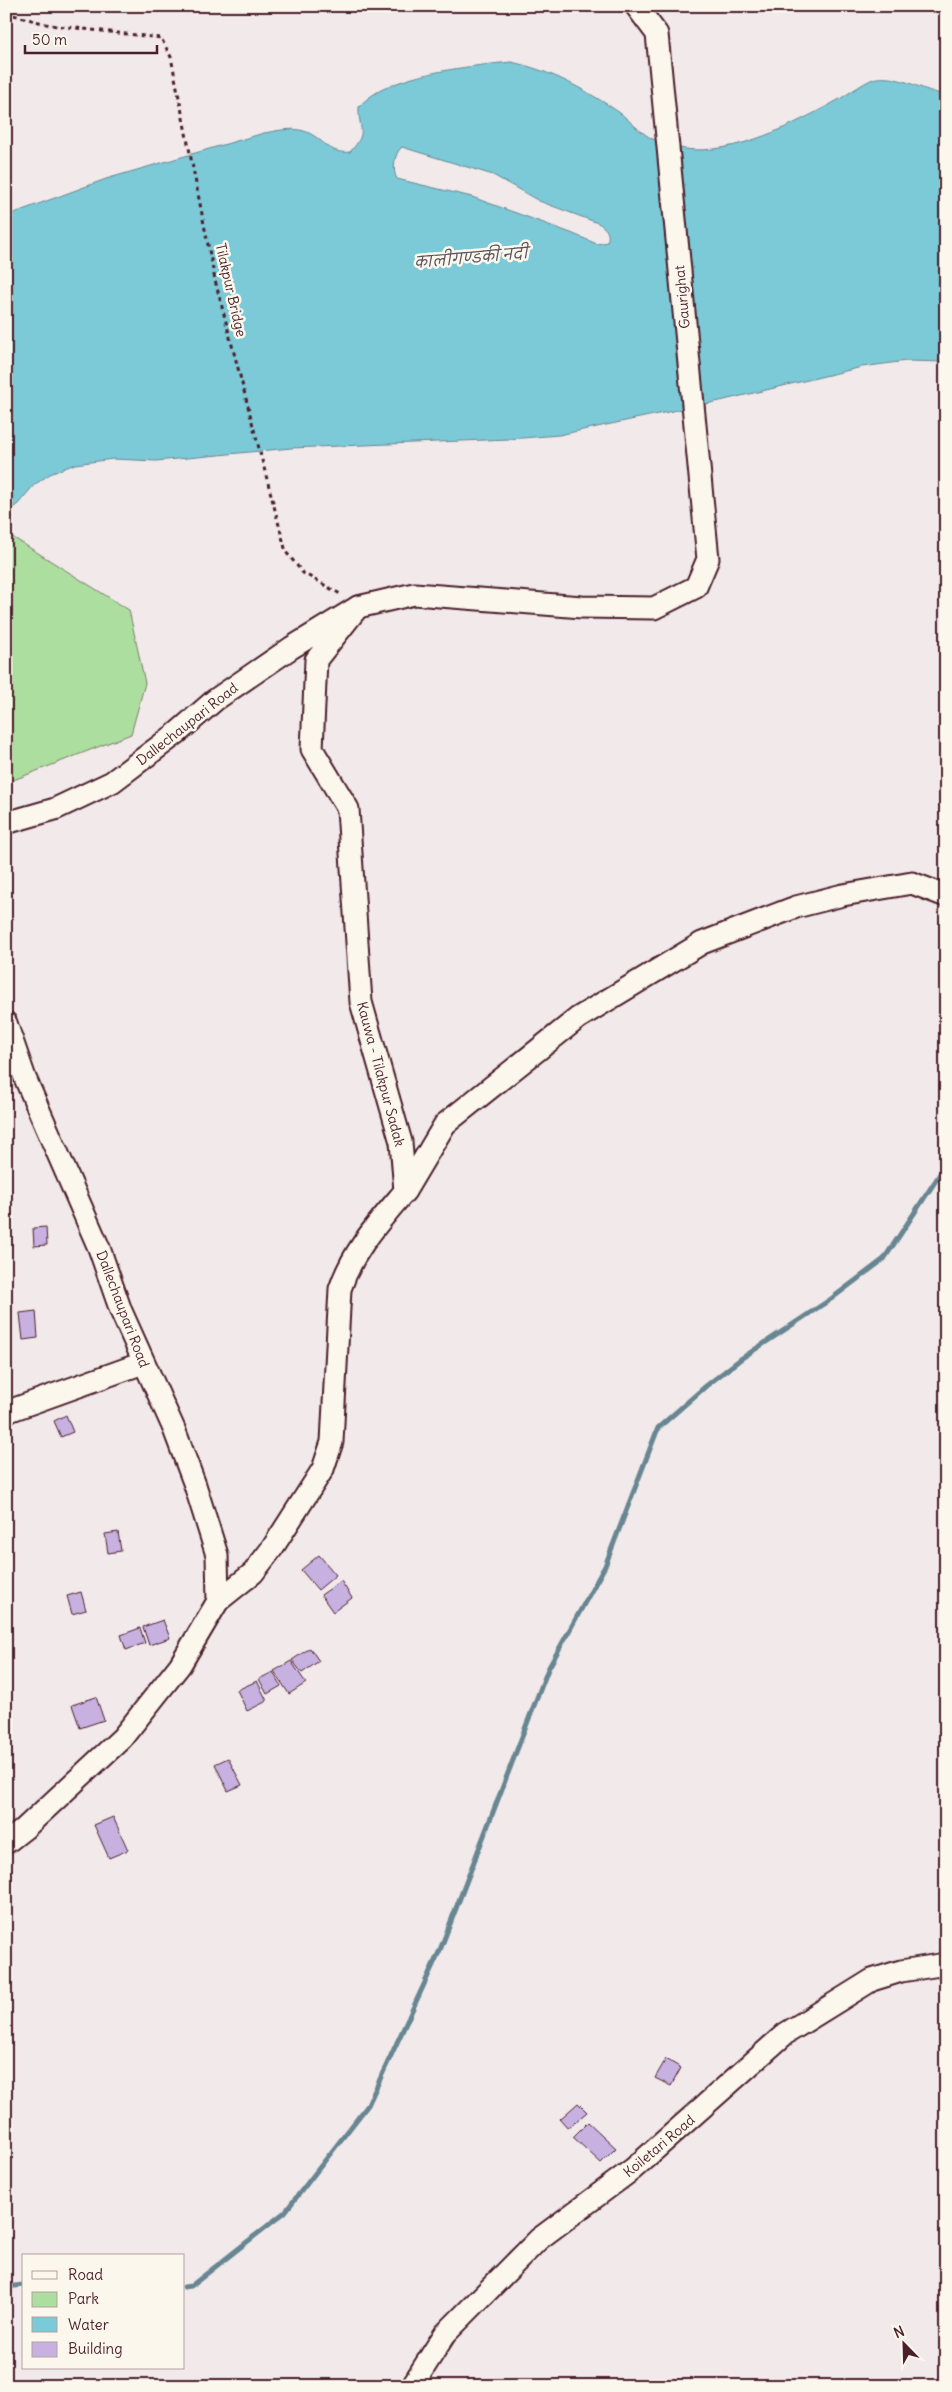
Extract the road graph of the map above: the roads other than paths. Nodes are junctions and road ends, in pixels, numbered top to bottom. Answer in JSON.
{"nodes":[{"id":1,"x":636,"y":6,"type":"edge"},
{"id":2,"x":708,"y":559,"type":"joint"},
{"id":3,"x":358,"y":607,"type":"junction"},
{"id":4,"x":6,"y":824,"type":"edge"},
{"id":5,"x":946,"y":896,"type":"edge"},
{"id":6,"x":6,"y":1023,"type":"edge"},
{"id":7,"x":405,"y":1191,"type":"junction"},
{"id":8,"x":143,"y":1363,"type":"junction"},
{"id":9,"x":6,"y":1412,"type":"edge"},
{"id":10,"x":218,"y":1601,"type":"junction"},
{"id":11,"x":6,"y":1843,"type":"edge"},
{"id":12,"x":946,"y":1964,"type":"edge"},
{"id":13,"x":412,"y":2386,"type":"edge"}],
"edges":[{"from":1,"to":2,"type":"street","name":"Gaurighat"},
{"from":2,"to":3,"type":"street","name":"Dallechaupari Road"},
{"from":3,"to":4,"type":"street","name":"Dallechaupari Road"},
{"from":3,"to":7,"type":"street","name":"Kauwa - Tilakpur Sadak"},
{"from":5,"to":7,"type":"street"},
{"from":6,"to":8,"type":"street","name":"Dallechaupari Road"},
{"from":7,"to":10,"type":"street"},
{"from":8,"to":9,"type":"street"},
{"from":8,"to":10,"type":"street","name":"Dallechaupari Road"},
{"from":10,"to":11,"type":"street"},
{"from":12,"to":13,"type":"street","name":"Koiletari Road"}]}
